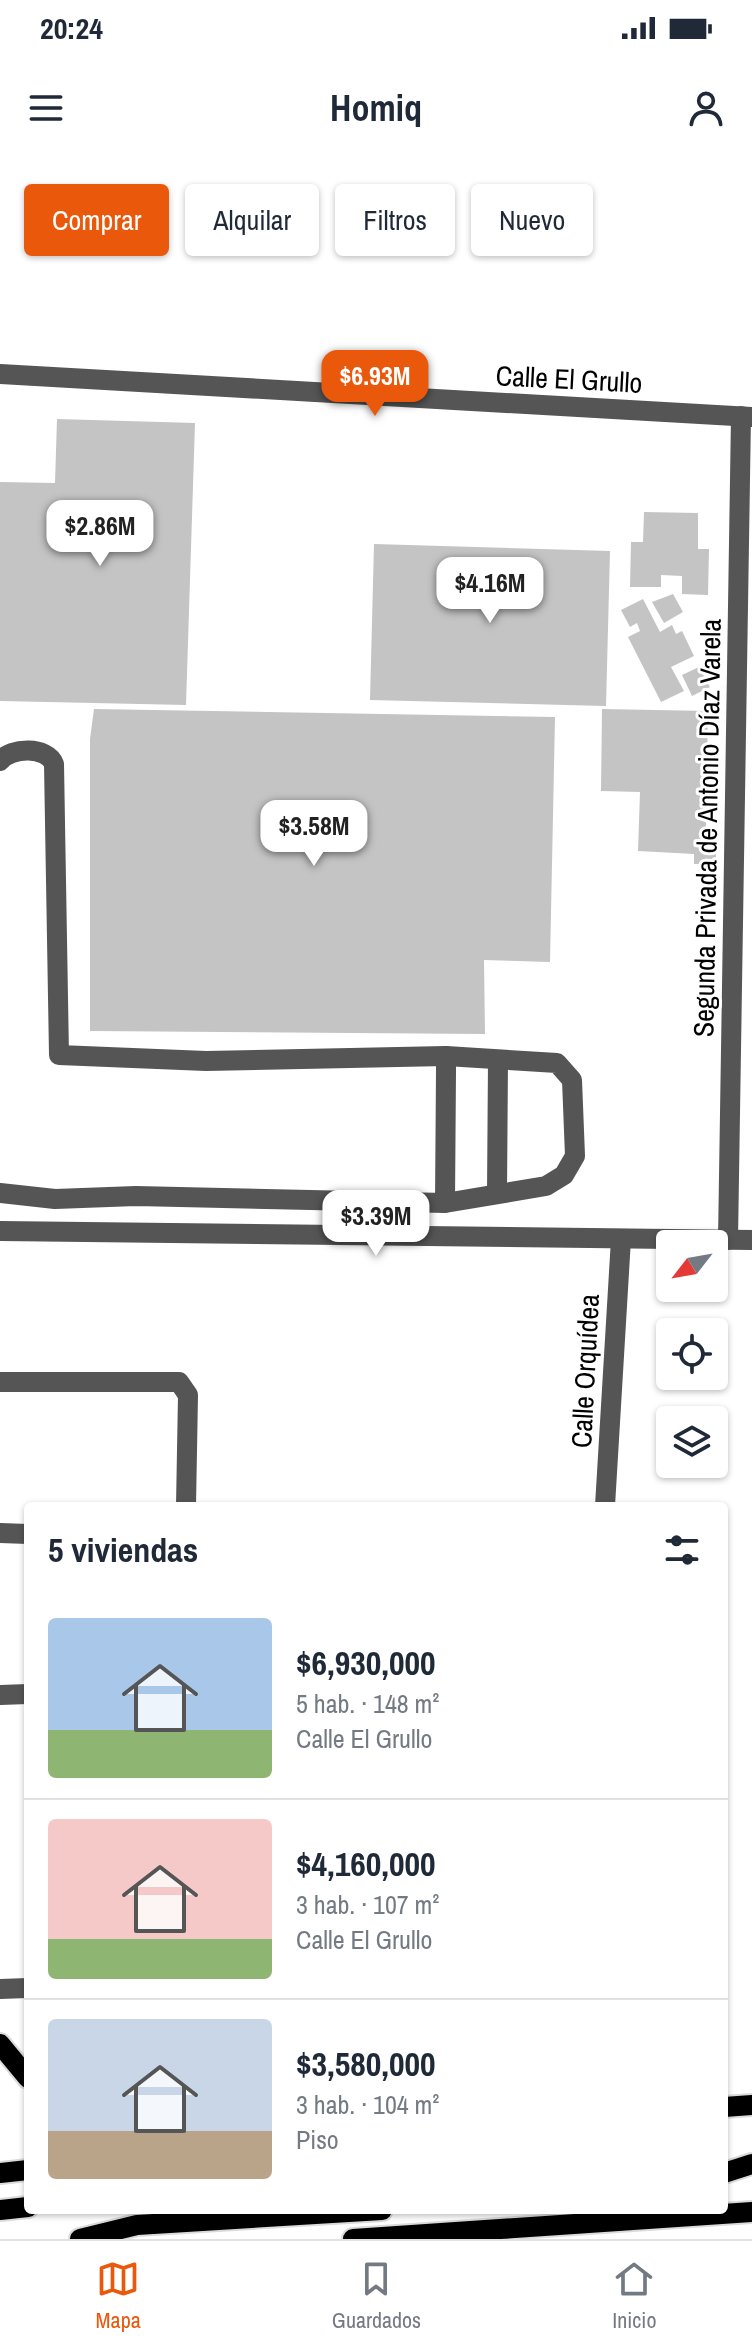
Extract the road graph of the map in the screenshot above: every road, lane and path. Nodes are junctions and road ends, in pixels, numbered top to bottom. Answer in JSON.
{"nodes":[{"id":1,"x":0,"y":374,"type":"edge"},
{"id":2,"x":746,"y":417,"type":"edge"},
{"id":3,"x":0,"y":761,"type":"edge"},
{"id":4,"x":446,"y":1056,"type":"junction"},
{"id":5,"x":498,"y":1060,"type":"junction"},
{"id":6,"x":0,"y":1193,"type":"edge"},
{"id":7,"x":497,"y":1193,"type":"junction"},
{"id":8,"x":445,"y":1203,"type":"junction"},
{"id":9,"x":0,"y":1231,"type":"edge"},
{"id":10,"x":621,"y":1239,"type":"junction"},
{"id":11,"x":656,"y":1239,"type":"edge"},
{"id":12,"x":728,"y":1240,"type":"joint"},
{"id":13,"x":752,"y":1240,"type":"edge"},
{"id":14,"x":0,"y":1382,"type":"edge"},
{"id":15,"x":186,"y":1502,"type":"edge"},
{"id":16,"x":605,"y":1502,"type":"edge"},
{"id":17,"x":0,"y":1526,"type":"edge"},
{"id":18,"x":24,"y":1533,"type":"edge"},
{"id":19,"x":24,"y":1694,"type":"edge"},
{"id":20,"x":0,"y":1695,"type":"edge"},
{"id":21,"x":24,"y":1988,"type":"edge"},
{"id":22,"x":0,"y":1989,"type":"edge"},
{"id":23,"x":0,"y":2044,"type":"edge"},
{"id":24,"x":24,"y":2073,"type":"edge"},
{"id":25,"x":752,"y":2105,"type":"edge"},
{"id":26,"x":728,"y":2107,"type":"edge"},
{"id":27,"x":24,"y":2170,"type":"edge"},
{"id":28,"x":0,"y":2173,"type":"edge"},
{"id":29,"x":24,"y":2207,"type":"edge"},
{"id":30,"x":0,"y":2210,"type":"edge"},
{"id":31,"x":752,"y":2212,"type":"edge"},
{"id":32,"x":317,"y":2214,"type":"edge"},
{"id":33,"x":563,"y":2232,"type":"edge"},
{"id":34,"x":80,"y":2239,"type":"edge"},
{"id":35,"x":353,"y":2239,"type":"edge"}],
"edges":[{"from":1,"to":2,"type":"street","name":"Calle El Grullo"},
{"from":2,"to":12,"type":"street","name":"Segunda Privada de Antonio Díaz Varela"},
{"from":3,"to":4,"type":"street"},
{"from":4,"to":5,"type":"street"},
{"from":4,"to":8,"type":"street"},
{"from":5,"to":7,"type":"street"},
{"from":5,"to":7,"type":"street"},
{"from":6,"to":8,"type":"street"},
{"from":7,"to":8,"type":"street"},
{"from":9,"to":10,"type":"street"},
{"from":10,"to":11,"type":"street"},
{"from":10,"to":16,"type":"street","name":"Calle Orquídea"},
{"from":12,"to":13,"type":"street"},
{"from":14,"to":15,"type":"street"},
{"from":17,"to":18,"type":"street"},
{"from":19,"to":20,"type":"street"},
{"from":21,"to":22,"type":"street"},
{"from":23,"to":24,"type":"main road"},
{"from":25,"to":26,"type":"main road"},
{"from":27,"to":28,"type":"main road"},
{"from":29,"to":30,"type":"main road"},
{"from":31,"to":33,"type":"main road"},
{"from":32,"to":34,"type":"main road"},
{"from":33,"to":35,"type":"main road"}]}
